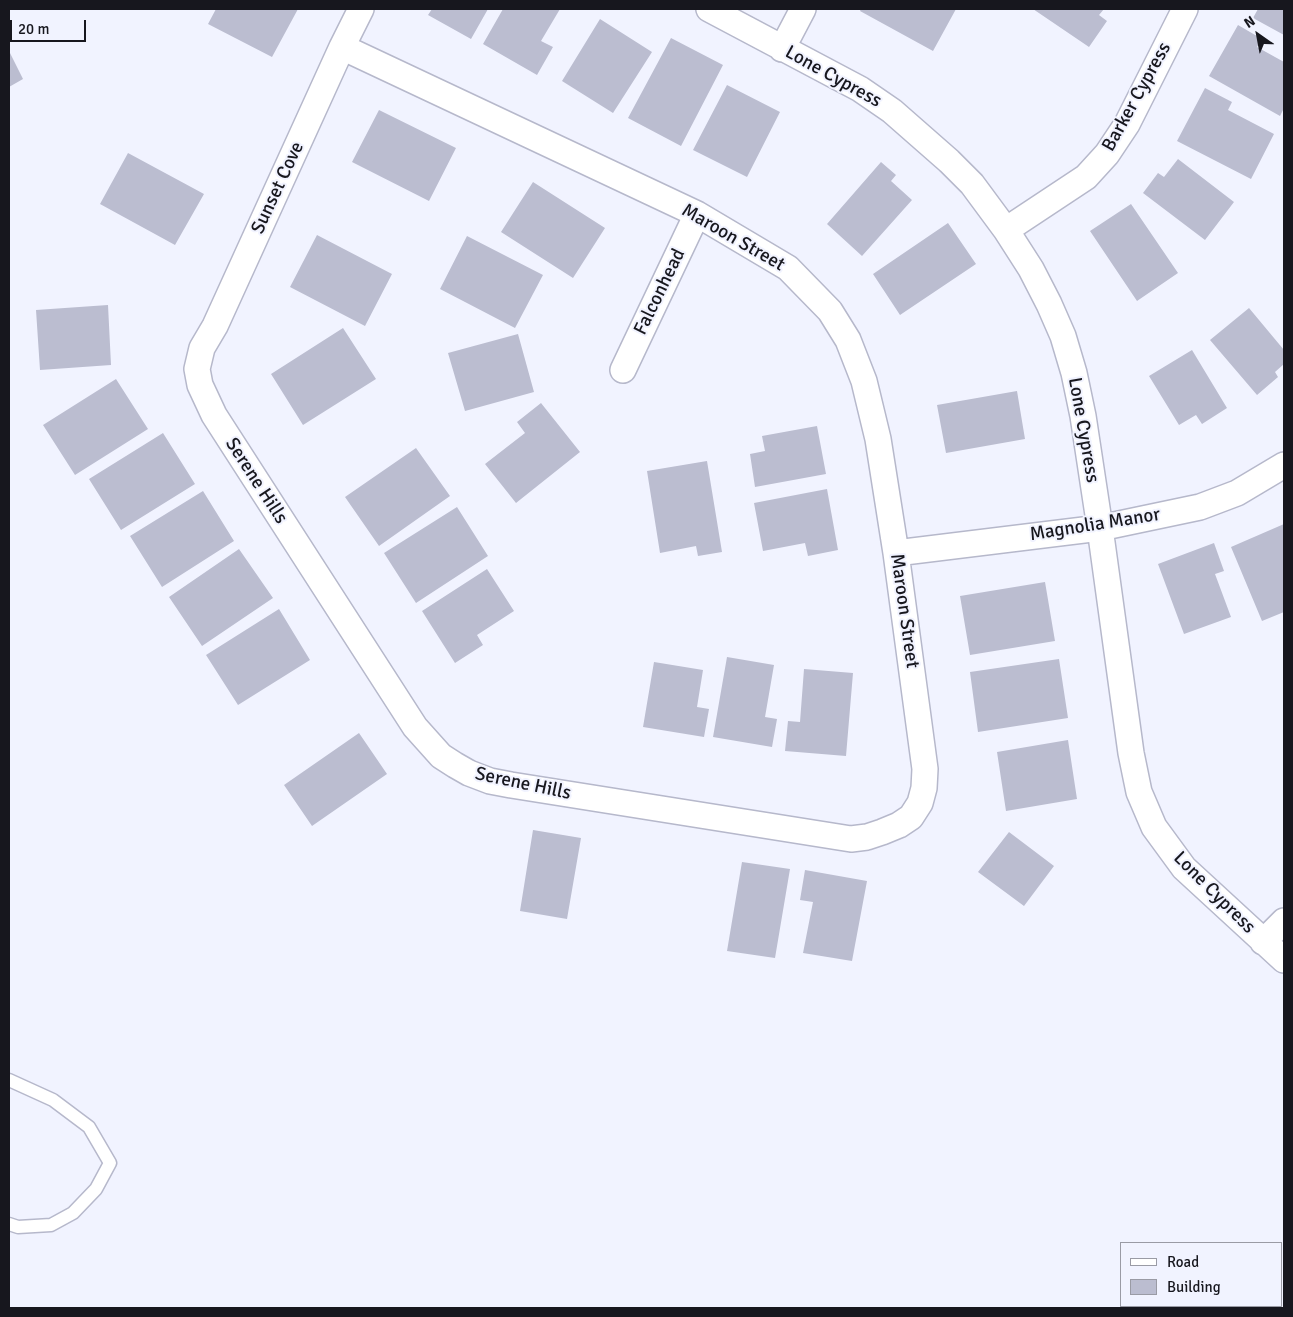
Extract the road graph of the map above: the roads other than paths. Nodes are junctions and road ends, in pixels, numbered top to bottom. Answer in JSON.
{"nodes":[{"id":1,"x":361,"y":9,"type":"edge"},
{"id":2,"x":709,"y":9,"type":"edge"},
{"id":3,"x":803,"y":9,"type":"edge"},
{"id":4,"x":1185,"y":9,"type":"edge"},
{"id":5,"x":342,"y":47,"type":"junction"},
{"id":6,"x":782,"y":49,"type":"junction"},
{"id":7,"x":698,"y":214,"type":"junction"},
{"id":8,"x":1006,"y":230,"type":"junction"},
{"id":9,"x":198,"y":369,"type":"joint"},
{"id":10,"x":623,"y":370,"type":"dead end"},
{"id":11,"x":1284,"y":464,"type":"edge"},
{"id":12,"x":1100,"y":528,"type":"junction"},
{"id":13,"x":896,"y":553,"type":"junction"},
{"id":14,"x":911,"y":817,"type":"joint"},
{"id":15,"x":1284,"y":922,"type":"edge"},
{"id":16,"x":1263,"y":942,"type":"junction"},
{"id":17,"x":1284,"y":960,"type":"edge"},
{"id":18,"x":9,"y":1080,"type":"edge"},
{"id":19,"x":9,"y":1224,"type":"edge"}],
"edges":[{"from":1,"to":5,"type":"street","name":"Sunset Cove"},
{"from":2,"to":6,"type":"street","name":"Lone Cypress"},
{"from":3,"to":6,"type":"street"},
{"from":4,"to":8,"type":"street","name":"Barker Cypress"},
{"from":5,"to":7,"type":"street","name":"Maroon Street"},
{"from":5,"to":9,"type":"street","name":"Sunset Cove"},
{"from":6,"to":8,"type":"street","name":"Lone Cypress"},
{"from":7,"to":10,"type":"street","name":"Falconhead"},
{"from":7,"to":13,"type":"street","name":"Maroon Street"},
{"from":8,"to":12,"type":"street","name":"Lone Cypress"},
{"from":9,"to":14,"type":"street","name":"Serene Hills"},
{"from":11,"to":12,"type":"street","name":"Magnolia Manor"},
{"from":12,"to":13,"type":"street","name":"Magnolia Manor"},
{"from":12,"to":16,"type":"street","name":"Lone Cypress"},
{"from":13,"to":14,"type":"street","name":"Maroon Street"},
{"from":15,"to":16,"type":"street"},
{"from":16,"to":17,"type":"street","name":"Lone Cypress"},
{"from":18,"to":19,"type":"lane"}]}
